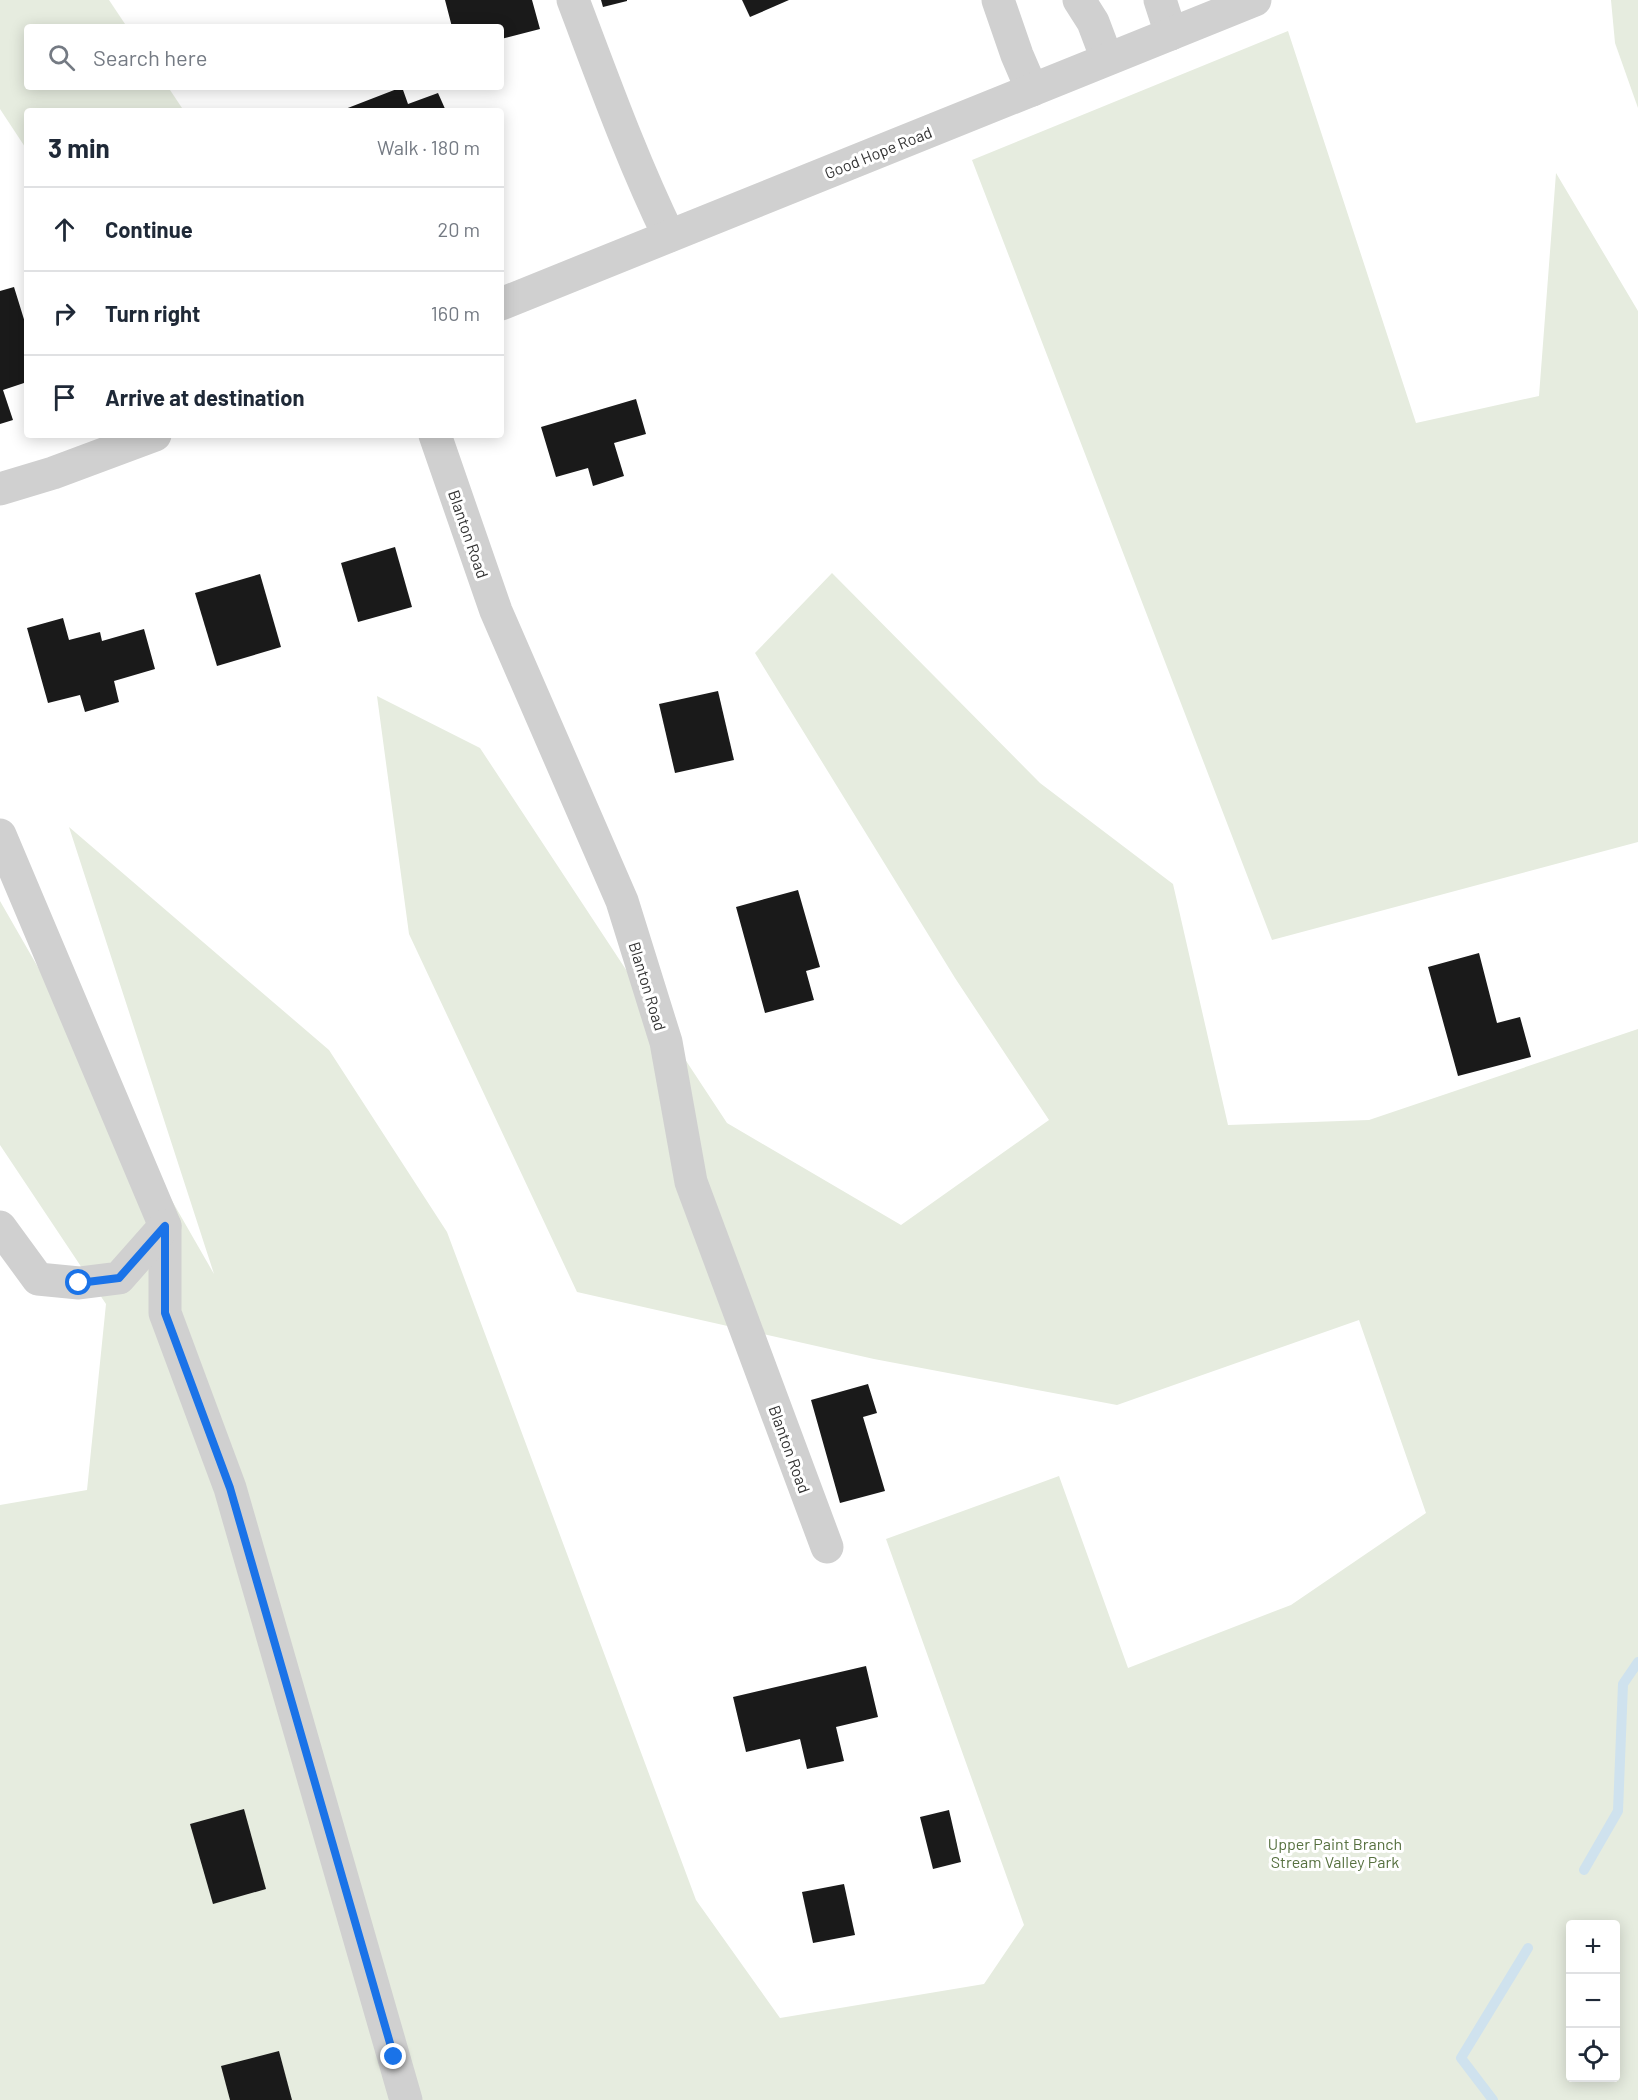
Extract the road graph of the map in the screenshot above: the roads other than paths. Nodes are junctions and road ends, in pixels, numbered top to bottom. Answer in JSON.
{"nodes":[{"id":1,"x":573,"y":0,"type":"edge"},
{"id":2,"x":998,"y":0,"type":"edge"},
{"id":3,"x":1079,"y":0,"type":"edge"},
{"id":4,"x":1160,"y":0,"type":"edge"},
{"id":5,"x":1255,"y":0,"type":"edge"},
{"id":6,"x":1171,"y":34,"type":"junction"},
{"id":7,"x":1107,"y":59,"type":"junction"},
{"id":8,"x":1032,"y":90,"type":"junction"},
{"id":9,"x":669,"y":236,"type":"junction"},
{"id":10,"x":504,"y":302,"type":"edge"},
{"id":11,"x":147,"y":438,"type":"edge"},
{"id":12,"x":436,"y":438,"type":"edge"},
{"id":13,"x":0,"y":489,"type":"edge"},
{"id":14,"x":0,"y":835,"type":"edge"},
{"id":15,"x":165,"y":1226,"type":"junction"},
{"id":16,"x":0,"y":1227,"type":"edge"},
{"id":17,"x":827,"y":1547,"type":"dead end"},
{"id":18,"x":406,"y":2100,"type":"edge"}],
"edges":[{"from":1,"to":9,"type":"street"},
{"from":2,"to":8,"type":"street"},
{"from":3,"to":7,"type":"street"},
{"from":4,"to":6,"type":"street"},
{"from":5,"to":6,"type":"street","name":"Good Hope Road"},
{"from":6,"to":7,"type":"street","name":"Good Hope Road"},
{"from":7,"to":8,"type":"street","name":"Good Hope Road"},
{"from":8,"to":9,"type":"street","name":"Good Hope Road"},
{"from":9,"to":10,"type":"street","name":"Good Hope Road"},
{"from":11,"to":13,"type":"street"},
{"from":12,"to":17,"type":"street","name":"Blanton Road"},
{"from":14,"to":15,"type":"street"},
{"from":15,"to":16,"type":"street"},
{"from":15,"to":18,"type":"street"}]}
